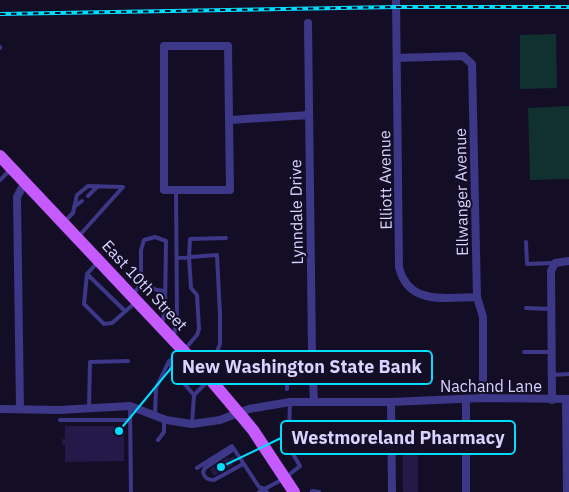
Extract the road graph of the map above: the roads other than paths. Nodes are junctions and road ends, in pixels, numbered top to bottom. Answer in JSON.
{"nodes":[{"id":1,"x":396,"y":0,"type":"edge"},
{"id":2,"x":308,"y":23,"type":"dead end"},
{"id":3,"x":397,"y":58,"type":"junction"},
{"id":4,"x":308,"y":115,"type":"junction"},
{"id":5,"x":230,"y":120,"type":"junction"},
{"id":6,"x":0,"y":156,"type":"edge"},
{"id":7,"x":12,"y":168,"type":"junction"},
{"id":8,"x":0,"y":180,"type":"edge"},
{"id":9,"x":25,"y":182,"type":"junction"},
{"id":10,"x":98,"y":186,"type":"junction"},
{"id":11,"x":176,"y":190,"type":"junction"},
{"id":12,"x":88,"y":196,"type":"dead end"},
{"id":13,"x":82,"y":201,"type":"dead end"},
{"id":14,"x":74,"y":207,"type":"junction"},
{"id":15,"x":63,"y":222,"type":"junction"},
{"id":16,"x":78,"y":238,"type":"junction"},
{"id":17,"x":226,"y":238,"type":"dead end"},
{"id":18,"x":526,"y":242,"type":"dead end"},
{"id":19,"x":188,"y":257,"type":"junction"},
{"id":20,"x":178,"y":258,"type":"junction"},
{"id":21,"x":99,"y":260,"type":"junction"},
{"id":22,"x":569,"y":261,"type":"edge"},
{"id":23,"x":555,"y":263,"type":"junction"},
{"id":24,"x":87,"y":274,"type":"junction"},
{"id":25,"x":141,"y":284,"type":"junction"},
{"id":26,"x":165,"y":291,"type":"junction"},
{"id":27,"x":477,"y":297,"type":"junction"},
{"id":28,"x":135,"y":298,"type":"junction"},
{"id":29,"x":526,"y":308,"type":"dead end"},
{"id":30,"x":551,"y":309,"type":"junction"},
{"id":31,"x":125,"y":311,"type":"junction"},
{"id":32,"x":162,"y":327,"type":"junction"},
{"id":33,"x":173,"y":339,"type":"junction"},
{"id":34,"x":184,"y":350,"type":"junction"},
{"id":35,"x":524,"y":352,"type":"dead end"},
{"id":36,"x":551,"y":352,"type":"junction"},
{"id":37,"x":312,"y":354,"type":"junction"},
{"id":38,"x":128,"y":361,"type":"dead end"},
{"id":39,"x":169,"y":361,"type":"junction"},
{"id":40,"x":569,"y":374,"type":"edge"},
{"id":41,"x":552,"y":375,"type":"junction"},
{"id":42,"x":207,"y":376,"type":"junction"},
{"id":43,"x":287,"y":390,"type":"dead end"},
{"id":44,"x":194,"y":394,"type":"junction"},
{"id":45,"x":484,"y":398,"type":"junction"},
{"id":46,"x":466,"y":399,"type":"junction"},
{"id":47,"x":567,"y":399,"type":"edge"},
{"id":48,"x":552,"y":400,"type":"junction"},
{"id":49,"x":290,"y":402,"type":"junction"},
{"id":50,"x":314,"y":402,"type":"junction"},
{"id":51,"x":391,"y":402,"type":"junction"},
{"id":52,"x":130,"y":406,"type":"junction"},
{"id":53,"x":89,"y":408,"type":"junction"},
{"id":54,"x":0,"y":409,"type":"edge"},
{"id":55,"x":20,"y":409,"type":"junction"},
{"id":56,"x":240,"y":413,"type":"junction"},
{"id":57,"x":155,"y":416,"type":"junction"},
{"id":58,"x":60,"y":420,"type":"dead end"},
{"id":59,"x":130,"y":420,"type":"junction"},
{"id":60,"x":166,"y":420,"type":"junction"},
{"id":61,"x":192,"y":424,"type":"junction"},
{"id":62,"x":158,"y":440,"type":"dead end"},
{"id":63,"x":234,"y":449,"type":"junction"},
{"id":64,"x":243,"y":464,"type":"junction"},
{"id":65,"x":197,"y":468,"type":"dead end"},
{"id":66,"x":285,"y":478,"type":"junction"},
{"id":67,"x":266,"y":490,"type":"edge"},
{"id":68,"x":312,"y":491,"type":"edge"},
{"id":69,"x":131,"y":492,"type":"edge"},
{"id":70,"x":259,"y":492,"type":"edge"},
{"id":71,"x":294,"y":492,"type":"edge"},
{"id":72,"x":319,"y":492,"type":"edge"},
{"id":73,"x":392,"y":492,"type":"edge"},
{"id":74,"x":466,"y":492,"type":"edge"},
{"id":75,"x":567,"y":492,"type":"edge"}],
"edges":[{"from":1,"to":3,"type":"street","name":"Elliott Avenue"},
{"from":2,"to":4,"type":"street","name":"Lynndale Drive"},
{"from":3,"to":27,"type":"street","name":"Elliott Avenue"},
{"from":3,"to":27,"type":"street","name":"Ellwanger Avenue"},
{"from":4,"to":5,"type":"street"},
{"from":4,"to":37,"type":"street","name":"Lynndale Drive"},
{"from":5,"to":11,"type":"street"},
{"from":5,"to":11,"type":"street"},
{"from":6,"to":7,"type":"main road","name":"East 10th Street"},
{"from":7,"to":8,"type":"lane"},
{"from":7,"to":9,"type":"main road","name":"East 10th Street"},
{"from":9,"to":15,"type":"main road","name":"East 10th Street"},
{"from":9,"to":55,"type":"street"},
{"from":10,"to":12,"type":"lane"},
{"from":10,"to":14,"type":"lane"},
{"from":10,"to":16,"type":"lane"},
{"from":11,"to":20,"type":"lane"},
{"from":13,"to":14,"type":"lane"},
{"from":14,"to":15,"type":"lane"},
{"from":15,"to":16,"type":"main road","name":"East 10th Street"},
{"from":16,"to":21,"type":"main road","name":"East 10th Street"},
{"from":17,"to":19,"type":"lane"},
{"from":18,"to":23,"type":"lane"},
{"from":19,"to":20,"type":"lane"},
{"from":19,"to":34,"type":"lane"},
{"from":19,"to":42,"type":"lane"},
{"from":20,"to":33,"type":"lane"},
{"from":21,"to":24,"type":"lane"},
{"from":21,"to":28,"type":"main road","name":"East 10th Street"},
{"from":22,"to":23,"type":"street"},
{"from":23,"to":30,"type":"street"},
{"from":24,"to":31,"type":"lane"},
{"from":24,"to":31,"type":"lane"},
{"from":25,"to":26,"type":"lane"},
{"from":25,"to":26,"type":"lane"},
{"from":25,"to":28,"type":"lane"},
{"from":26,"to":32,"type":"lane"},
{"from":27,"to":45,"type":"street","name":"Ellwanger Avenue"},
{"from":28,"to":31,"type":"lane"},
{"from":28,"to":32,"type":"main road","name":"East 10th Street"},
{"from":29,"to":30,"type":"lane"},
{"from":30,"to":36,"type":"street"},
{"from":32,"to":33,"type":"main road","name":"East 10th Street"},
{"from":33,"to":34,"type":"main road","name":"East 10th Street"},
{"from":34,"to":39,"type":"lane"},
{"from":34,"to":42,"type":"main road","name":"East 10th Street"},
{"from":35,"to":36,"type":"lane"},
{"from":36,"to":41,"type":"street"},
{"from":37,"to":43,"type":"lane"},
{"from":37,"to":50,"type":"street","name":"Lynndale Drive"},
{"from":38,"to":53,"type":"lane"},
{"from":39,"to":44,"type":"lane"},
{"from":39,"to":57,"type":"lane"},
{"from":40,"to":41,"type":"lane"},
{"from":41,"to":48,"type":"street"},
{"from":42,"to":44,"type":"lane"},
{"from":42,"to":56,"type":"main road","name":"East 10th Street"},
{"from":44,"to":61,"type":"lane"},
{"from":45,"to":46,"type":"street","name":"Nachand Lane"},
{"from":45,"to":48,"type":"street","name":"Nachand Lane"},
{"from":46,"to":51,"type":"street","name":"Nachand Lane"},
{"from":46,"to":74,"type":"street"},
{"from":47,"to":48,"type":"street","name":"Nachand Lane"},
{"from":47,"to":75,"type":"street"},
{"from":49,"to":50,"type":"street","name":"Nachand Lane"},
{"from":49,"to":56,"type":"street","name":"Nachand Lane"},
{"from":49,"to":66,"type":"lane"},
{"from":50,"to":51,"type":"street","name":"Nachand Lane"},
{"from":51,"to":73,"type":"street"},
{"from":52,"to":53,"type":"street","name":"Nachand Lane"},
{"from":52,"to":57,"type":"street","name":"Nachand Lane"},
{"from":52,"to":59,"type":"lane"},
{"from":53,"to":55,"type":"street","name":"Nachand Lane"},
{"from":54,"to":55,"type":"street","name":"Nachand Lane"},
{"from":56,"to":61,"type":"street","name":"Nachand Lane"},
{"from":56,"to":66,"type":"main road","name":"East 10th Street"},
{"from":57,"to":60,"type":"street","name":"Nachand Lane"},
{"from":58,"to":59,"type":"lane"},
{"from":59,"to":69,"type":"lane"},
{"from":60,"to":61,"type":"street","name":"Nachand Lane"},
{"from":60,"to":62,"type":"lane"},
{"from":63,"to":64,"type":"lane"},
{"from":63,"to":64,"type":"lane"},
{"from":63,"to":65,"type":"lane"},
{"from":64,"to":67,"type":"lane"},
{"from":66,"to":67,"type":"lane"},
{"from":66,"to":71,"type":"main road","name":"East 10th Street"},
{"from":67,"to":70,"type":"lane"},
{"from":68,"to":72,"type":"lane"}]}
